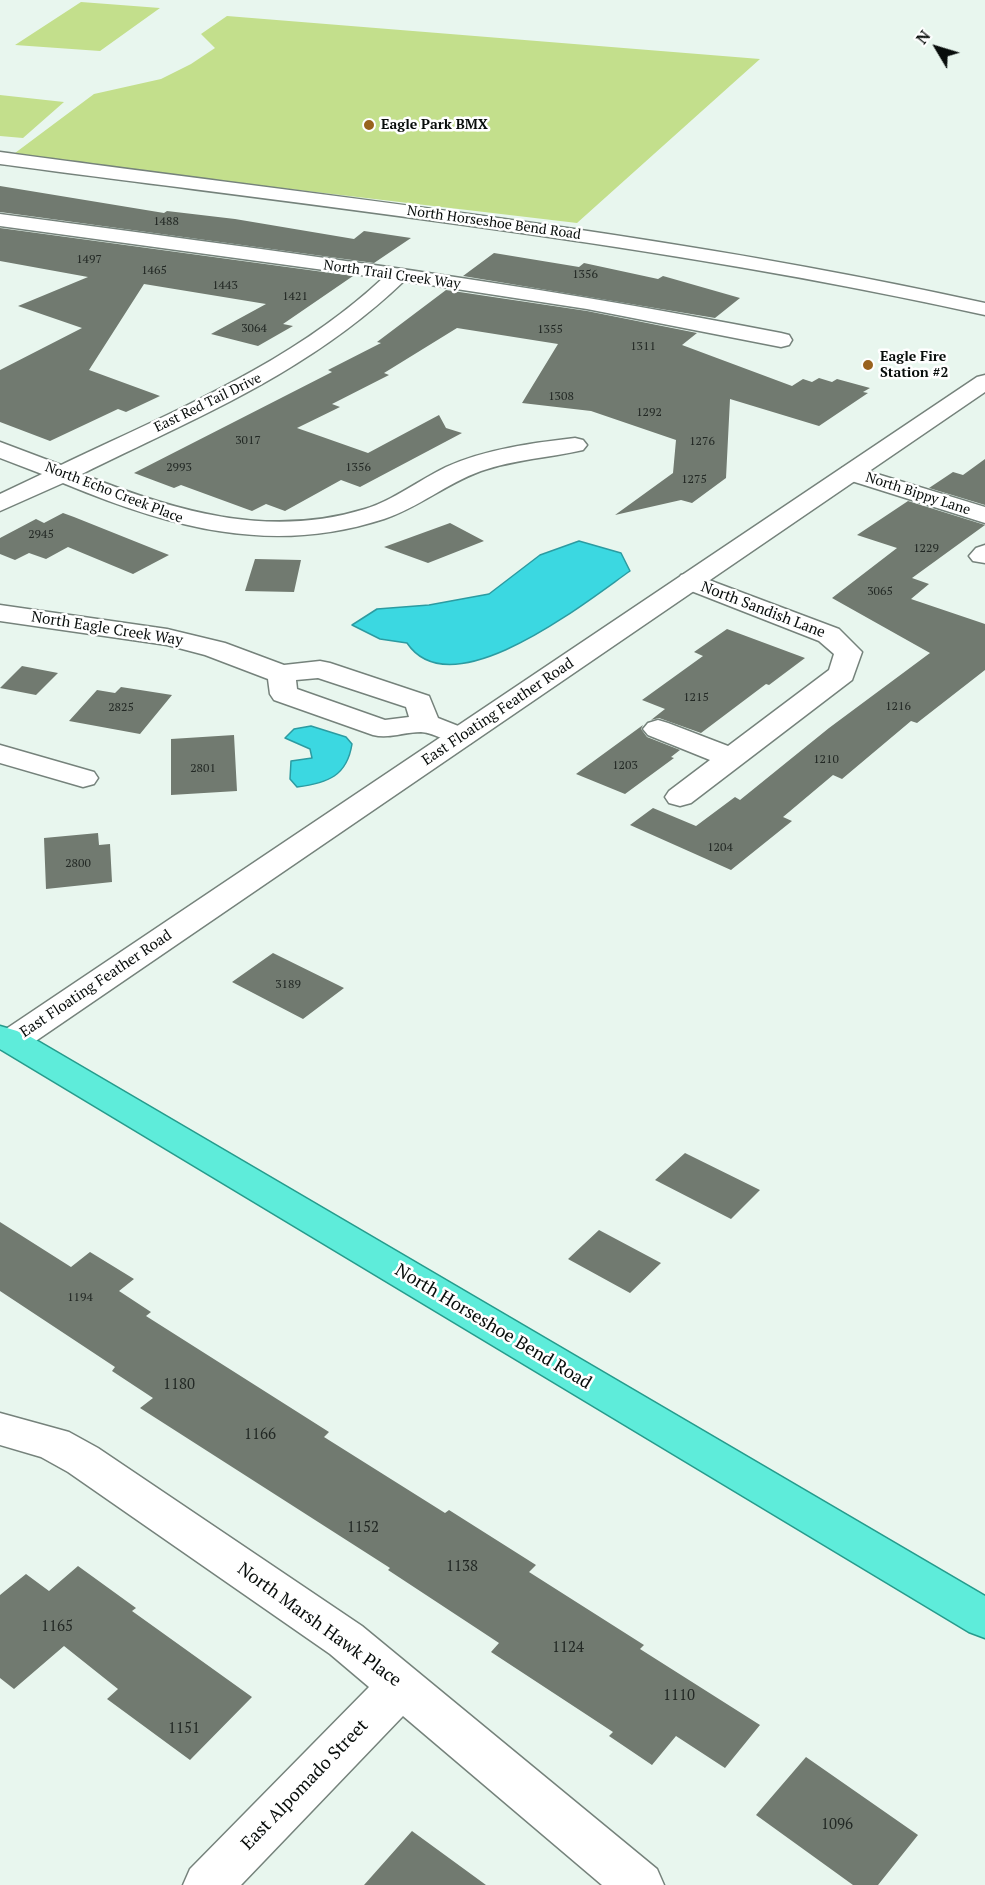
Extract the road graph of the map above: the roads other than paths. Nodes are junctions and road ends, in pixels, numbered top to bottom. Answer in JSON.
{"nodes":[{"id":1,"x":0,"y":158,"type":"edge"},
{"id":2,"x":0,"y":220,"type":"edge"},
{"id":3,"x":398,"y":276,"type":"junction"},
{"id":4,"x":985,"y":309,"type":"edge"},
{"id":5,"x":781,"y":340,"type":"dead end"},
{"id":6,"x":982,"y":387,"type":"edge"},
{"id":7,"x":575,"y":445,"type":"dead end"},
{"id":8,"x":0,"y":449,"type":"edge"},
{"id":9,"x":851,"y":472,"type":"junction"},
{"id":10,"x":63,"y":474,"type":"junction"},
{"id":11,"x":0,"y":504,"type":"edge"},
{"id":12,"x":985,"y":515,"type":"edge"},
{"id":13,"x":690,"y":582,"type":"junction"},
{"id":14,"x":0,"y":613,"type":"edge"},
{"id":15,"x":658,"y":729,"type":"dead end"},
{"id":16,"x":461,"y":737,"type":"junction"},
{"id":17,"x":0,"y":754,"type":"edge"},
{"id":18,"x":731,"y":758,"type":"junction"},
{"id":19,"x":83,"y":778,"type":"dead end"},
{"id":20,"x":680,"y":796,"type":"dead end"},
{"id":21,"x":6,"y":1039,"type":"edge"},
{"id":22,"x":0,"y":1429,"type":"edge"},
{"id":23,"x":985,"y":1619,"type":"edge"},
{"id":24,"x":402,"y":1685,"type":"junction"},
{"id":25,"x":208,"y":1885,"type":"edge"},
{"id":26,"x":639,"y":1885,"type":"edge"}],
"edges":[{"from":1,"to":4,"type":"street","name":"North Horseshoe Bend Road"},
{"from":2,"to":3,"type":"street","name":"North Trail Creek Way"},
{"from":3,"to":5,"type":"street","name":"North Trail Creek Way"},
{"from":3,"to":10,"type":"street","name":"East Red Tail Drive"},
{"from":6,"to":9,"type":"street","name":"East Floating Feather Road"},
{"from":7,"to":10,"type":"street","name":"North Echo Creek Place"},
{"from":8,"to":10,"type":"street","name":"North Echo Creek Place"},
{"from":9,"to":12,"type":"street","name":"North Bippy Lane"},
{"from":9,"to":13,"type":"street","name":"East Floating Feather Road"},
{"from":10,"to":11,"type":"street","name":"East Red Tail Drive"},
{"from":13,"to":16,"type":"street","name":"East Floating Feather Road"},
{"from":13,"to":18,"type":"street","name":"North Sandish Lane"},
{"from":14,"to":16,"type":"street","name":"North Eagle Creek Way"},
{"from":15,"to":18,"type":"street"},
{"from":16,"to":21,"type":"street","name":"East Floating Feather Road"},
{"from":17,"to":19,"type":"street"},
{"from":18,"to":20,"type":"street","name":"North Sandish Lane"},
{"from":21,"to":23,"type":"highway","name":"North Horseshoe Bend Road"},
{"from":22,"to":24,"type":"street","name":"North Marsh Hawk Place"},
{"from":24,"to":25,"type":"street","name":"East Alpomado Street"},
{"from":24,"to":26,"type":"street","name":"North Marsh Hawk Place"}]}
